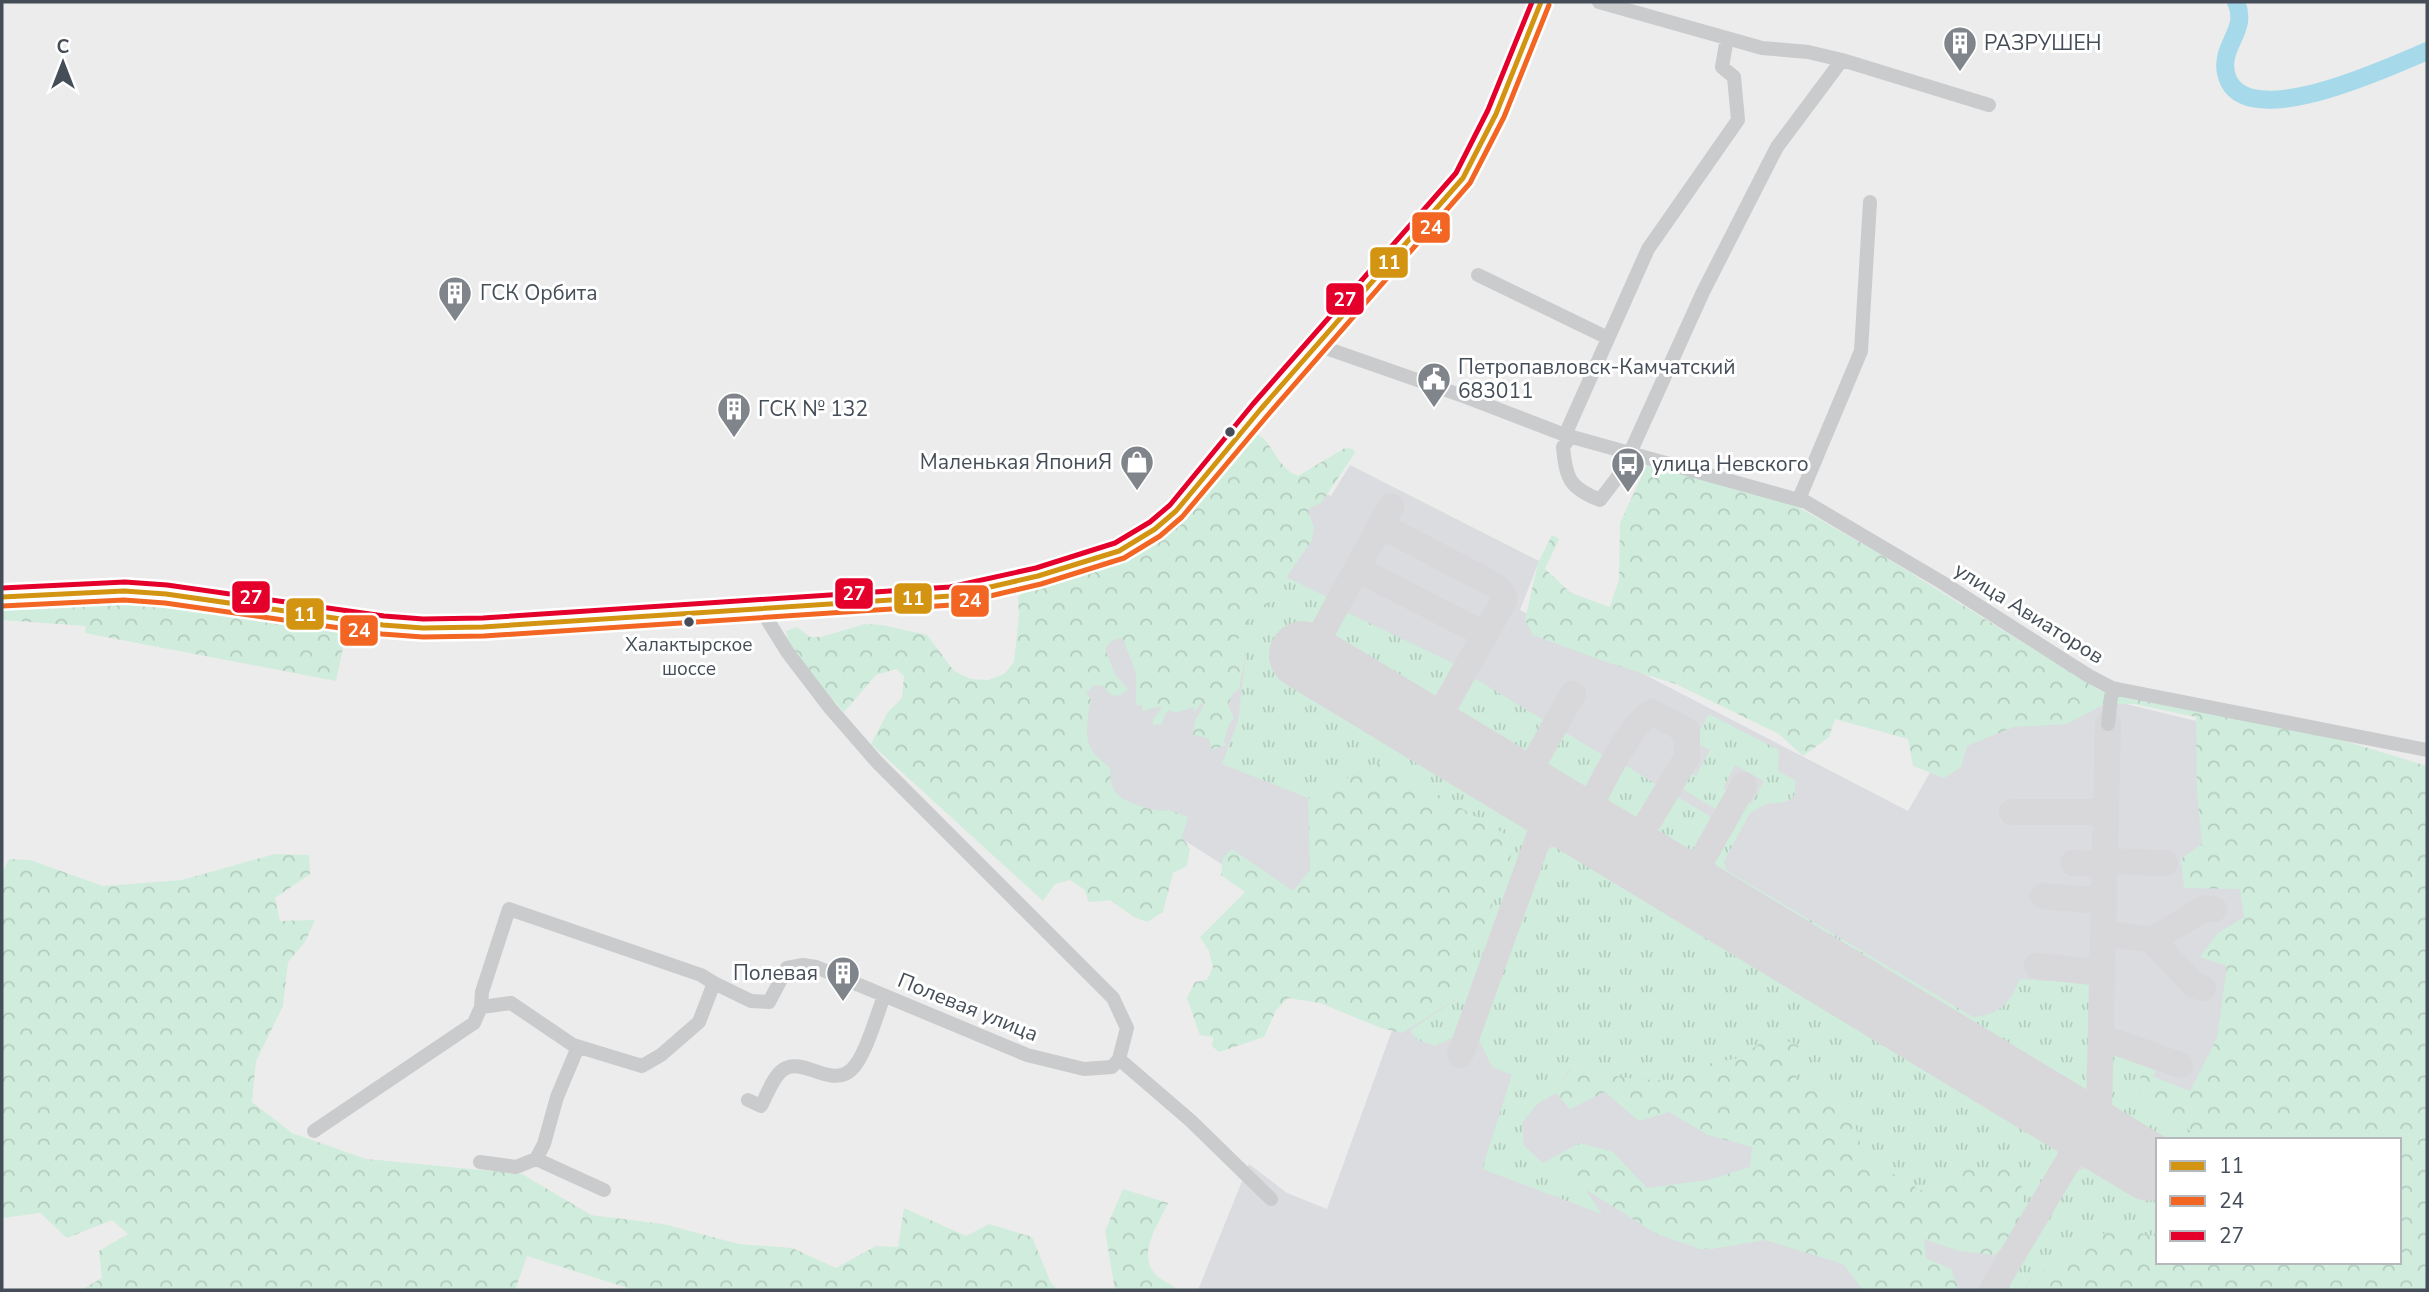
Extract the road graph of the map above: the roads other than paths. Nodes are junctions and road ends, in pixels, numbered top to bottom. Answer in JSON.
{"nodes":[{"id":1,"x":1541,"y":2,"type":"edge"},
{"id":2,"x":1599,"y":2,"type":"edge"},
{"id":3,"x":1727,"y":38,"type":"junction"},
{"id":4,"x":1842,"y":60,"type":"junction"},
{"id":5,"x":1989,"y":105,"type":"dead end"},
{"id":6,"x":1870,"y":202,"type":"dead end"},
{"id":7,"x":1478,"y":275,"type":"dead end"},
{"id":8,"x":1608,"y":338,"type":"junction"},
{"id":9,"x":1317,"y":345,"type":"junction"},
{"id":10,"x":1568,"y":435,"type":"junction"},
{"id":11,"x":1630,"y":453,"type":"junction"},
{"id":12,"x":1799,"y":499,"type":"junction"},
{"id":13,"x":2,"y":597,"type":"edge"},
{"id":14,"x":760,"y":608,"type":"junction"},
{"id":15,"x":2112,"y":688,"type":"junction"},
{"id":16,"x":2108,"y":724,"type":"dead end"},
{"id":17,"x":2427,"y":750,"type":"edge"},
{"id":18,"x":714,"y":983,"type":"junction"},
{"id":19,"x":884,"y":996,"type":"junction"},
{"id":20,"x":481,"y":1007,"type":"junction"},
{"id":21,"x":578,"y":1046,"type":"junction"},
{"id":22,"x":1119,"y":1059,"type":"junction"},
{"id":23,"x":748,"y":1100,"type":"dead end"},
{"id":24,"x":314,"y":1131,"type":"dead end"},
{"id":25,"x":536,"y":1159,"type":"junction"},
{"id":26,"x":480,"y":1162,"type":"dead end"},
{"id":27,"x":604,"y":1190,"type":"dead end"},
{"id":28,"x":1272,"y":1199,"type":"dead end"}],
"edges":[{"from":1,"to":9,"type":"street"},
{"from":2,"to":3,"type":"street"},
{"from":3,"to":4,"type":"street"},
{"from":3,"to":8,"type":"street"},
{"from":4,"to":5,"type":"street"},
{"from":4,"to":11,"type":"street"},
{"from":6,"to":12,"type":"street"},
{"from":7,"to":8,"type":"street"},
{"from":8,"to":10,"type":"street"},
{"from":9,"to":10,"type":"street"},
{"from":9,"to":14,"type":"street"},
{"from":10,"to":11,"type":"street"},
{"from":10,"to":11,"type":"street"},
{"from":11,"to":12,"type":"street","name":"улица Авиаторов"},
{"from":12,"to":15,"type":"street","name":"улица Авиаторов"},
{"from":13,"to":14,"type":"street"},
{"from":14,"to":22,"type":"street"},
{"from":15,"to":16,"type":"street"},
{"from":15,"to":17,"type":"street","name":"улица Авиаторов"},
{"from":18,"to":19,"type":"street","name":"Полевая улица"},
{"from":18,"to":20,"type":"street"},
{"from":18,"to":21,"type":"street"},
{"from":19,"to":22,"type":"street","name":"Полевая улица"},
{"from":19,"to":23,"type":"street"},
{"from":20,"to":21,"type":"street"},
{"from":20,"to":24,"type":"street"},
{"from":21,"to":25,"type":"street"},
{"from":22,"to":28,"type":"street"},
{"from":25,"to":26,"type":"street"},
{"from":25,"to":27,"type":"street"}]}
